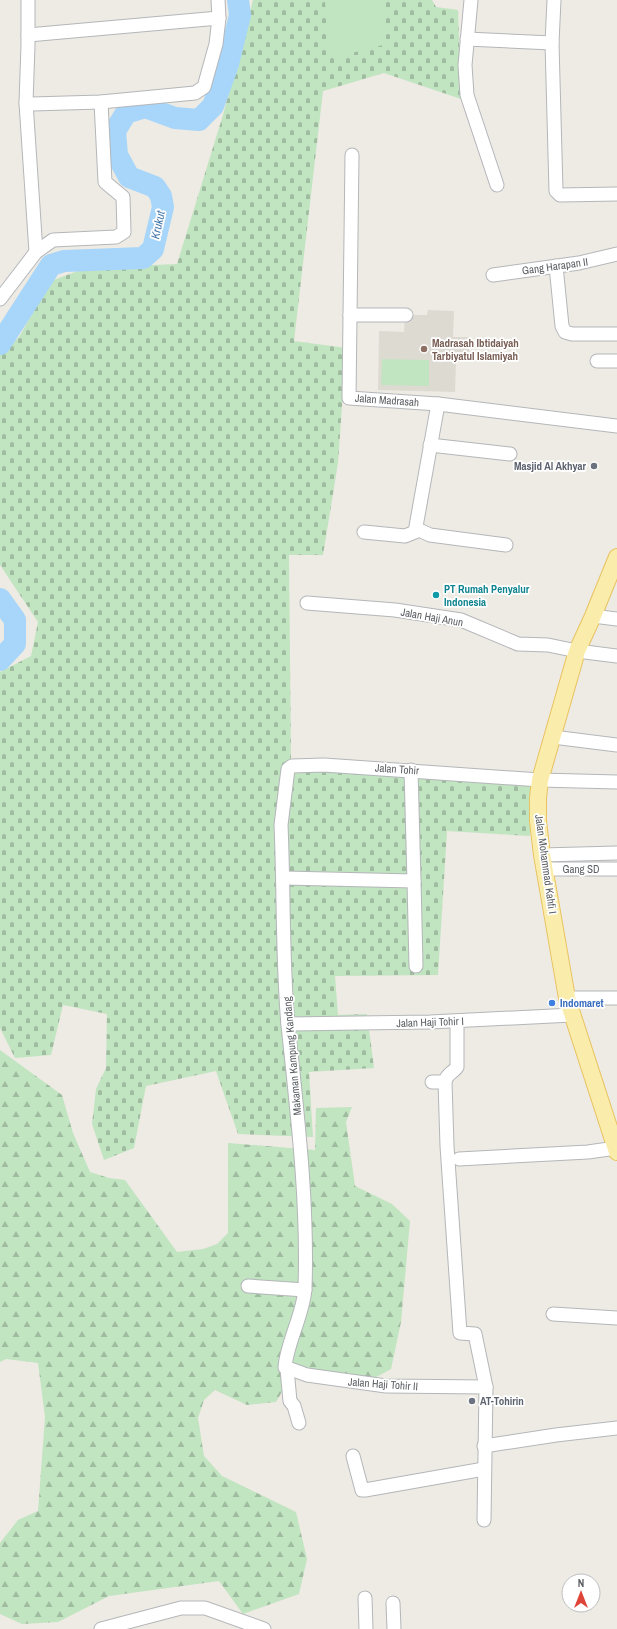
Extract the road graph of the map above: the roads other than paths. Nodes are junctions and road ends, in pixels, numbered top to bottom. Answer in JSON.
{"nodes":[{"id":1,"x":28,"y":0,"type":"edge"},
{"id":2,"x":218,"y":0,"type":"edge"},
{"id":3,"x":471,"y":0,"type":"edge"},
{"id":4,"x":554,"y":0,"type":"edge"},
{"id":5,"x":219,"y":18,"type":"junction"},
{"id":6,"x":28,"y":35,"type":"junction"},
{"id":7,"x":467,"y":38,"type":"junction"},
{"id":8,"x":552,"y":43,"type":"junction"},
{"id":9,"x":101,"y":102,"type":"junction"},
{"id":10,"x":26,"y":103,"type":"junction"},
{"id":11,"x":352,"y":155,"type":"dead end"},
{"id":12,"x":497,"y":185,"type":"dead end"},
{"id":13,"x":617,"y":194,"type":"edge"},
{"id":14,"x":36,"y":252,"type":"junction"},
{"id":15,"x":617,"y":254,"type":"edge"},
{"id":16,"x":556,"y":266,"type":"junction"},
{"id":17,"x":493,"y":275,"type":"dead end"},
{"id":18,"x":0,"y":299,"type":"edge"},
{"id":19,"x":350,"y":315,"type":"junction"},
{"id":20,"x":406,"y":315,"type":"dead end"},
{"id":21,"x":617,"y":334,"type":"edge"},
{"id":22,"x":597,"y":361,"type":"dead end"},
{"id":23,"x":617,"y":361,"type":"edge"},
{"id":24,"x":438,"y":404,"type":"junction"},
{"id":25,"x":617,"y":426,"type":"edge"},
{"id":26,"x":430,"y":445,"type":"junction"},
{"id":27,"x":510,"y":454,"type":"dead end"},
{"id":28,"x":417,"y":529,"type":"junction"},
{"id":29,"x":364,"y":532,"type":"dead end"},
{"id":30,"x":506,"y":545,"type":"dead end"},
{"id":31,"x":617,"y":557,"type":"edge"},
{"id":32,"x":307,"y":603,"type":"dead end"},
{"id":33,"x":593,"y":616,"type":"junction"},
{"id":34,"x":617,"y":619,"type":"edge"},
{"id":35,"x":577,"y":651,"type":"junction"},
{"id":36,"x":617,"y":656,"type":"edge"},
{"id":37,"x":553,"y":737,"type":"junction"},
{"id":38,"x":617,"y":745,"type":"edge"},
{"id":39,"x":411,"y":770,"type":"junction"},
{"id":40,"x":540,"y":780,"type":"junction"},
{"id":41,"x":617,"y":782,"type":"edge"},
{"id":42,"x":285,"y":803,"type":"joint"},
{"id":43,"x":617,"y":853,"type":"edge"},
{"id":44,"x":544,"y":862,"type":"junction"},
{"id":45,"x":617,"y":869,"type":"edge"},
{"id":46,"x":284,"y":878,"type":"junction"},
{"id":47,"x":414,"y":881,"type":"junction"},
{"id":48,"x":416,"y":966,"type":"dead end"},
{"id":49,"x":567,"y":998,"type":"junction"},
{"id":50,"x":617,"y":998,"type":"edge"},
{"id":51,"x":572,"y":1015,"type":"junction"},
{"id":52,"x":456,"y":1021,"type":"junction"},
{"id":53,"x":288,"y":1024,"type":"junction"},
{"id":54,"x":616,"y":1150,"type":"edge"},
{"id":55,"x":459,"y":1159,"type":"dead end"},
{"id":56,"x":248,"y":1286,"type":"dead end"},
{"id":57,"x":305,"y":1290,"type":"junction"},
{"id":58,"x":553,"y":1314,"type":"dead end"},
{"id":59,"x":617,"y":1318,"type":"edge"},
{"id":60,"x":286,"y":1369,"type":"junction"},
{"id":61,"x":486,"y":1387,"type":"junction"},
{"id":62,"x":299,"y":1423,"type":"dead end"},
{"id":63,"x":617,"y":1428,"type":"edge"},
{"id":64,"x":484,"y":1449,"type":"junction"},
{"id":65,"x":353,"y":1456,"type":"dead end"},
{"id":66,"x":484,"y":1469,"type":"junction"},
{"id":67,"x":484,"y":1520,"type":"dead end"},
{"id":68,"x":365,"y":1598,"type":"dead end"},
{"id":69,"x":392,"y":1603,"type":"dead end"},
{"id":70,"x":100,"y":1629,"type":"edge"},
{"id":71,"x":264,"y":1629,"type":"edge"},
{"id":72,"x":366,"y":1629,"type":"edge"},
{"id":73,"x":394,"y":1629,"type":"edge"}],
"edges":[{"from":1,"to":6,"type":"street"},
{"from":2,"to":5,"type":"street"},
{"from":3,"to":7,"type":"street"},
{"from":4,"to":8,"type":"street"},
{"from":5,"to":6,"type":"street"},
{"from":5,"to":9,"type":"street"},
{"from":6,"to":10,"type":"street"},
{"from":7,"to":8,"type":"street"},
{"from":7,"to":12,"type":"street"},
{"from":8,"to":13,"type":"street"},
{"from":9,"to":10,"type":"street"},
{"from":9,"to":14,"type":"street"},
{"from":10,"to":14,"type":"street"},
{"from":11,"to":19,"type":"street","name":"Jalan Madrasah"},
{"from":14,"to":18,"type":"street"},
{"from":15,"to":16,"type":"street","name":"Gang Harapan II"},
{"from":16,"to":17,"type":"street","name":"Gang Harapan II"},
{"from":16,"to":21,"type":"street"},
{"from":19,"to":20,"type":"street"},
{"from":19,"to":24,"type":"street","name":"Jalan Madrasah"},
{"from":22,"to":23,"type":"street"},
{"from":24,"to":25,"type":"street","name":"Jalan Madrasah"},
{"from":24,"to":26,"type":"street"},
{"from":26,"to":27,"type":"street"},
{"from":26,"to":28,"type":"street"},
{"from":28,"to":29,"type":"street"},
{"from":28,"to":30,"type":"street"},
{"from":31,"to":33,"type":"main road","name":"Jalan Mohammad Kahfi I"},
{"from":32,"to":35,"type":"street","name":"Jalan Haji Anun"},
{"from":33,"to":34,"type":"street"},
{"from":33,"to":35,"type":"main road","name":"Jalan Mohammad Kahfi I"},
{"from":35,"to":36,"type":"street","name":"Jalan Haji Anun"},
{"from":35,"to":37,"type":"main road","name":"Jalan Mohammad Kahfi I"},
{"from":37,"to":38,"type":"street"},
{"from":37,"to":40,"type":"main road","name":"Jalan Mohammad Kahfi I"},
{"from":39,"to":40,"type":"street","name":"Jalan Tohir"},
{"from":39,"to":42,"type":"street","name":"Jalan Tohir"},
{"from":39,"to":47,"type":"street"},
{"from":40,"to":41,"type":"street","name":"Jalan Tohir"},
{"from":40,"to":44,"type":"main road","name":"Jalan Mohammad Kahfi I"},
{"from":42,"to":46,"type":"street","name":"Makaman Kampung Kandang"},
{"from":43,"to":44,"type":"street"},
{"from":44,"to":45,"type":"street","name":"Gang SD"},
{"from":44,"to":49,"type":"main road","name":"Jalan Mohammad Kahfi I"},
{"from":46,"to":47,"type":"street"},
{"from":46,"to":53,"type":"street","name":"Makaman Kampung Kandang"},
{"from":47,"to":48,"type":"street"},
{"from":49,"to":50,"type":"street"},
{"from":49,"to":51,"type":"main road","name":"Jalan Mohammad Kahfi I"},
{"from":51,"to":52,"type":"street","name":"Jalan Haji Tohir I"},
{"from":51,"to":54,"type":"main road","name":"Jalan Mohammad Kahfi I"},
{"from":52,"to":53,"type":"street","name":"Jalan Haji Tohir I"},
{"from":52,"to":61,"type":"street"},
{"from":53,"to":57,"type":"street","name":"Makaman Kampung Kandang"},
{"from":54,"to":55,"type":"street"},
{"from":56,"to":57,"type":"street"},
{"from":57,"to":60,"type":"street","name":"Makaman Kampung Kandang"},
{"from":58,"to":59,"type":"street"},
{"from":60,"to":61,"type":"street","name":"Jalan Haji Tohir II"},
{"from":60,"to":62,"type":"street"},
{"from":61,"to":64,"type":"street"},
{"from":63,"to":64,"type":"street"},
{"from":64,"to":66,"type":"street"},
{"from":65,"to":66,"type":"street"},
{"from":66,"to":67,"type":"street"},
{"from":68,"to":72,"type":"street"},
{"from":69,"to":73,"type":"street"},
{"from":70,"to":71,"type":"street"}]}
